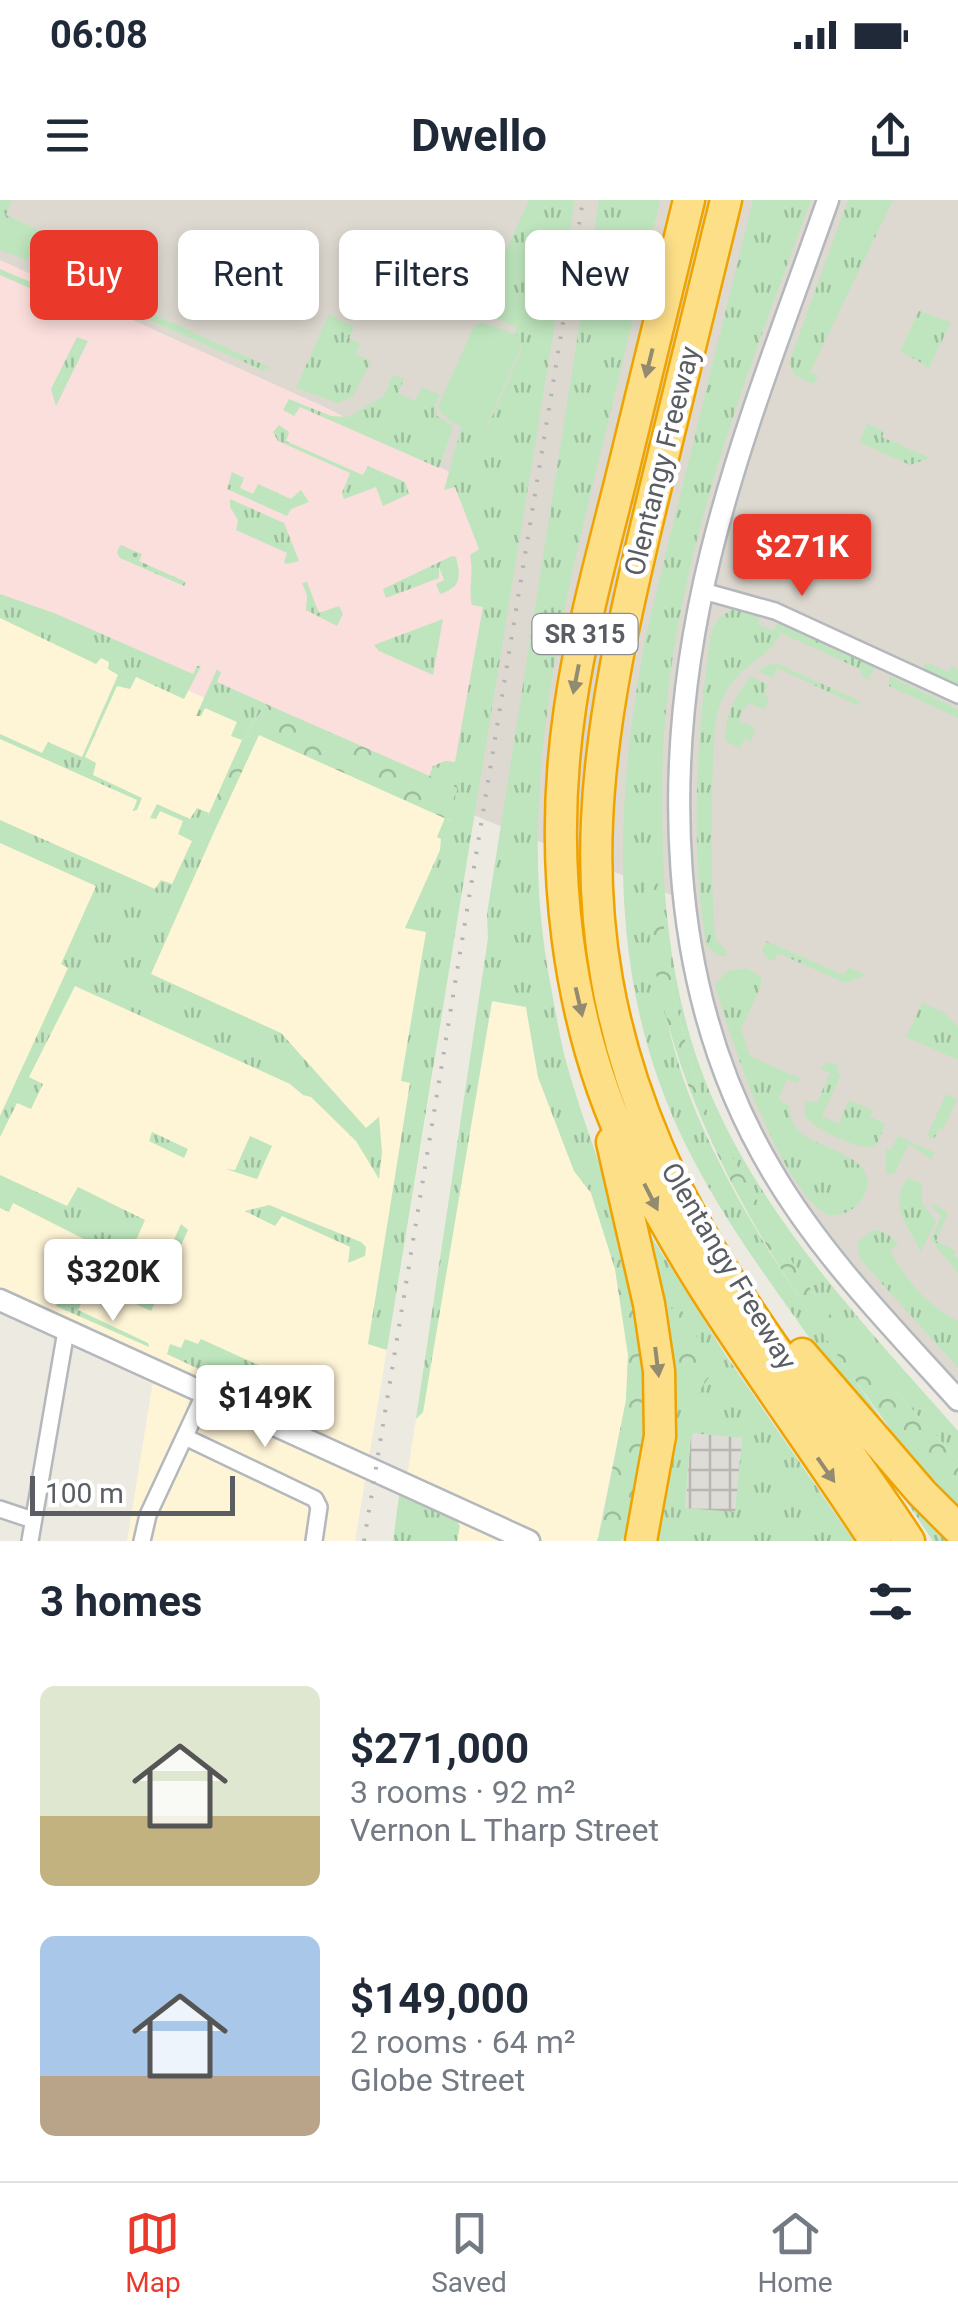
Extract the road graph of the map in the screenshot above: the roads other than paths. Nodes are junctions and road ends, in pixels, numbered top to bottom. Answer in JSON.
{"nodes":[{"id":1,"x":688,"y":200,"type":"edge"},
{"id":2,"x":726,"y":200,"type":"edge"},
{"id":3,"x":828,"y":200,"type":"edge"},
{"id":4,"x":703,"y":590,"type":"junction"},
{"id":5,"x":958,"y":695,"type":"edge"},
{"id":6,"x":598,"y":1075,"type":"junction"},
{"id":7,"x":694,"y":1219,"type":"junction"},
{"id":8,"x":0,"y":1300,"type":"edge"},
{"id":9,"x":66,"y":1331,"type":"junction"},
{"id":10,"x":205,"y":1393,"type":"junction"},
{"id":11,"x":958,"y":1400,"type":"edge"},
{"id":12,"x":185,"y":1437,"type":"junction"},
{"id":13,"x":648,"y":1498,"type":"junction"},
{"id":14,"x":0,"y":1509,"type":"edge"},
{"id":15,"x":33,"y":1520,"type":"junction"},
{"id":16,"x":956,"y":1526,"type":"edge"},
{"id":17,"x":30,"y":1541,"type":"edge"},
{"id":18,"x":142,"y":1541,"type":"edge"},
{"id":19,"x":314,"y":1541,"type":"edge"},
{"id":20,"x":530,"y":1541,"type":"edge"},
{"id":21,"x":629,"y":1541,"type":"edge"},
{"id":22,"x":640,"y":1541,"type":"edge"},
{"id":23,"x":875,"y":1541,"type":"edge"},
{"id":24,"x":908,"y":1541,"type":"edge"}],
"edges":[{"from":1,"to":6,"type":"highway","name":"Olentangy Freeway","number":"SR 315","one_way":true},
{"from":2,"to":7,"type":"highway","name":"Olentangy Freeway","number":"SR 315"},
{"from":3,"to":4,"type":"street"},
{"from":4,"to":5,"type":"street"},
{"from":4,"to":11,"type":"street"},
{"from":6,"to":13,"type":"highway","one_way":true},
{"from":6,"to":23,"type":"highway","name":"Olentangy Freeway","number":"SR 315","one_way":true},
{"from":7,"to":16,"type":"highway"},
{"from":7,"to":24,"type":"highway","name":"Olentangy Freeway","number":"SR 315"},
{"from":8,"to":9,"type":"street"},
{"from":9,"to":10,"type":"street"},
{"from":9,"to":15,"type":"street"},
{"from":10,"to":12,"type":"street"},
{"from":10,"to":20,"type":"street"},
{"from":12,"to":18,"type":"street"},
{"from":12,"to":19,"type":"street"},
{"from":13,"to":21,"type":"highway"},
{"from":13,"to":22,"type":"highway"},
{"from":14,"to":15,"type":"street"},
{"from":15,"to":17,"type":"street"}]}
